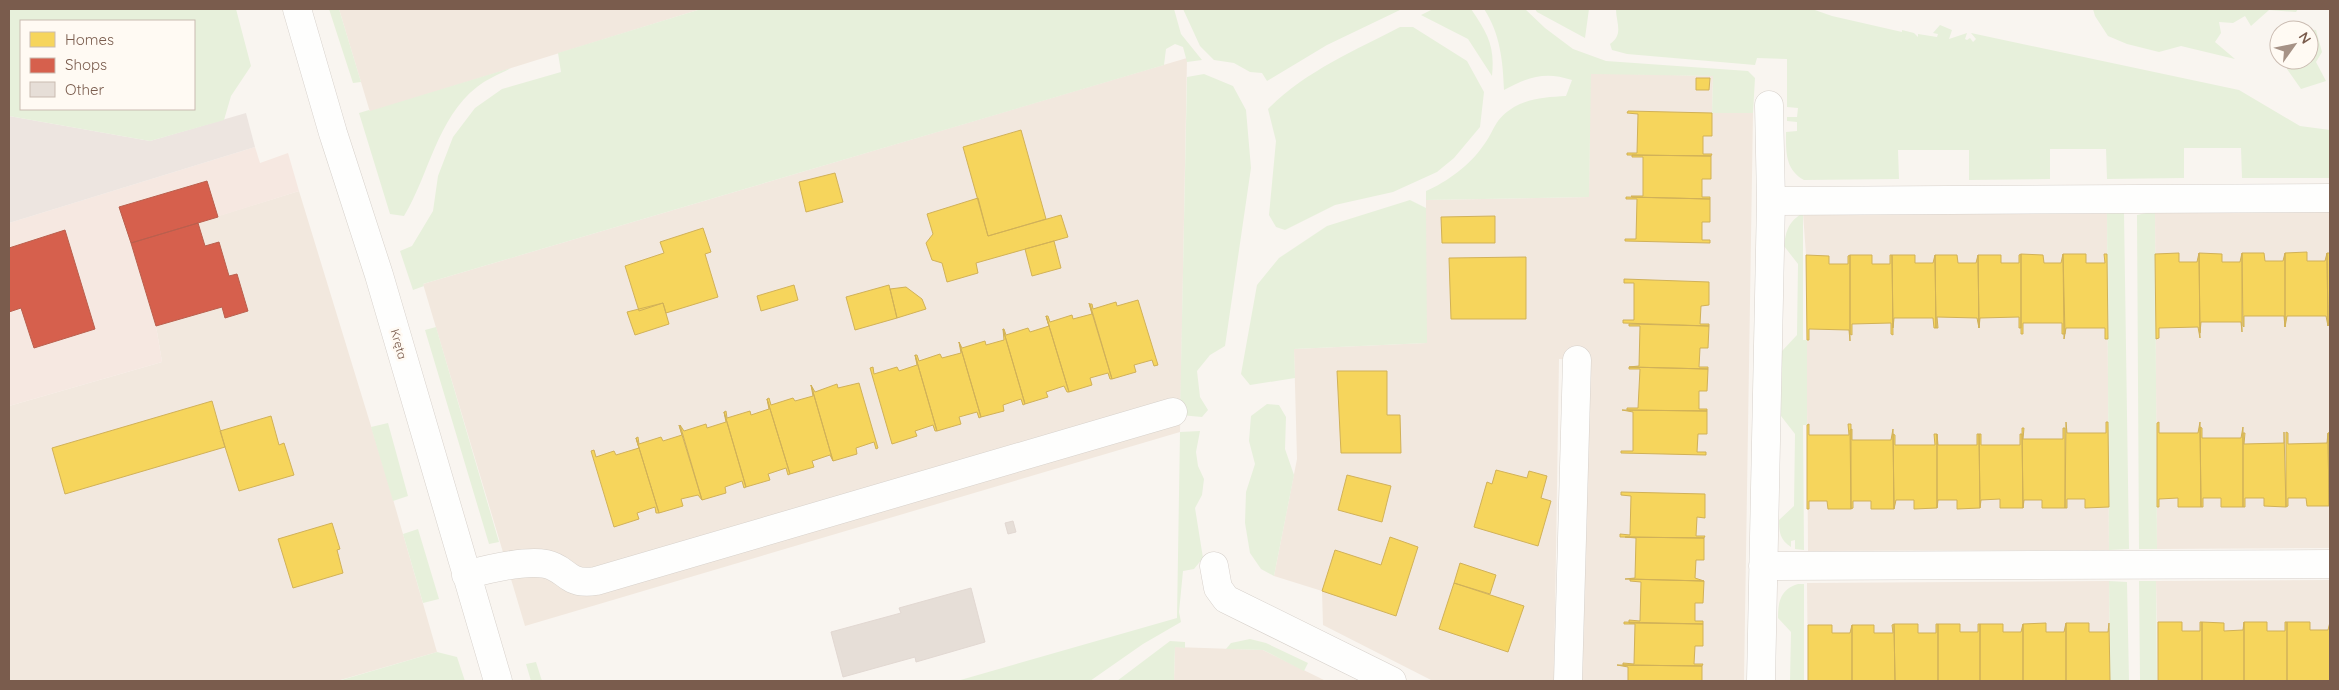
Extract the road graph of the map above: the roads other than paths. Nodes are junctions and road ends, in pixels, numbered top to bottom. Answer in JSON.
{"nodes":[{"id":1,"x":297,"y":9,"type":"edge"},
{"id":2,"x":1769,"y":105,"type":"dead end"},
{"id":3,"x":2330,"y":198,"type":"edge"},
{"id":4,"x":1771,"y":201,"type":"junction"},
{"id":5,"x":1576,"y":360,"type":"dead end"},
{"id":6,"x":1173,"y":412,"type":"dead end"},
{"id":7,"x":2330,"y":564,"type":"edge"},
{"id":8,"x":1214,"y":566,"type":"dead end"},
{"id":9,"x":1763,"y":566,"type":"junction"},
{"id":10,"x":466,"y":575,"type":"junction"},
{"id":11,"x":498,"y":681,"type":"edge"},
{"id":12,"x":1392,"y":681,"type":"edge"},
{"id":13,"x":1568,"y":681,"type":"edge"},
{"id":14,"x":1761,"y":681,"type":"edge"}],
"edges":[{"from":1,"to":10,"type":"street","name":"Kręta"},
{"from":2,"to":4,"type":"street"},
{"from":3,"to":4,"type":"street"},
{"from":4,"to":9,"type":"street"},
{"from":5,"to":13,"type":"street"},
{"from":6,"to":10,"type":"street"},
{"from":7,"to":9,"type":"street"},
{"from":8,"to":12,"type":"street"},
{"from":9,"to":14,"type":"street"},
{"from":10,"to":11,"type":"street","name":"Kręta"}]}
